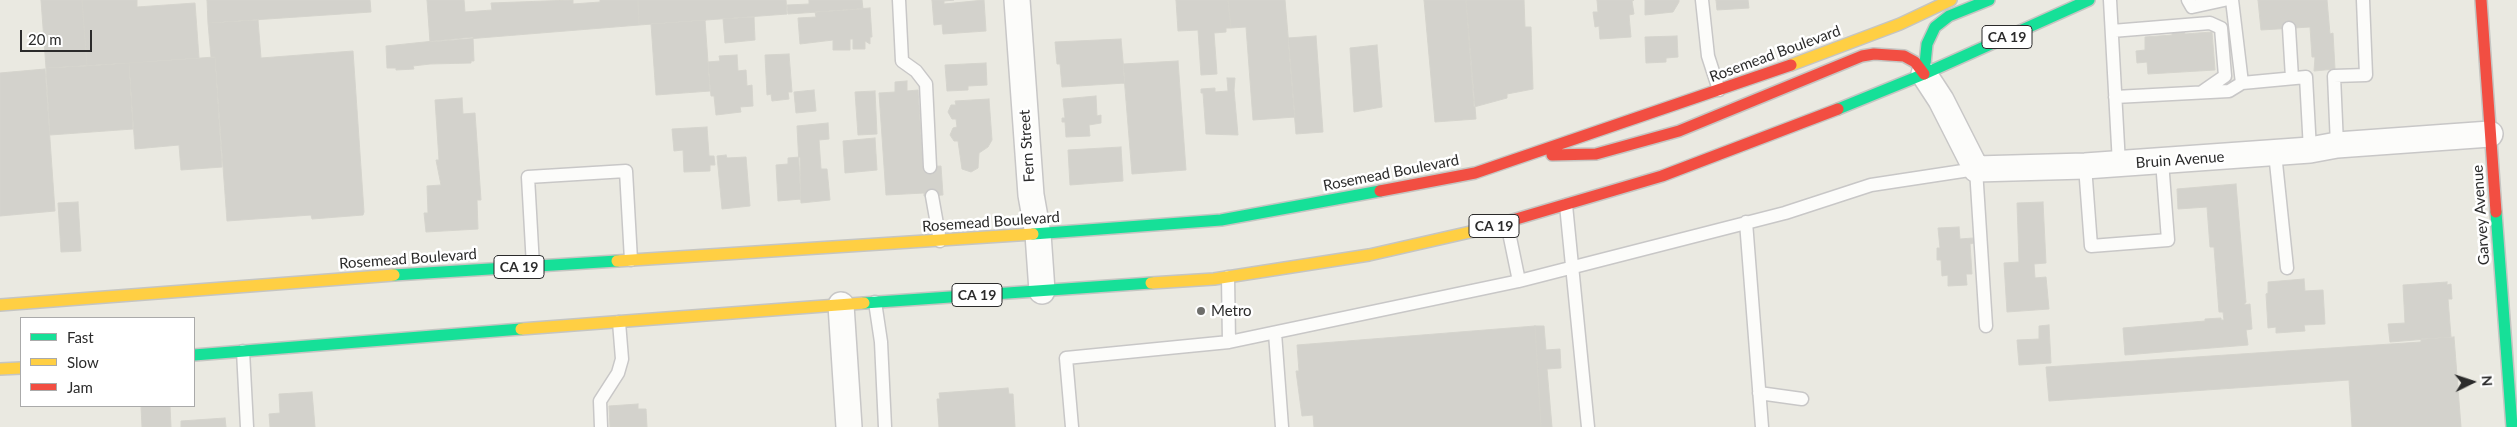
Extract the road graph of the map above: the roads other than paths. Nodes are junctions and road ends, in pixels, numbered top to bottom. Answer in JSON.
{"nodes":[{"id":1,"x":899,"y":0,"type":"edge"},
{"id":2,"x":1017,"y":0,"type":"edge"},
{"id":3,"x":1702,"y":0,"type":"edge"},
{"id":4,"x":1951,"y":0,"type":"edge"},
{"id":5,"x":1989,"y":0,"type":"edge"},
{"id":6,"x":2089,"y":0,"type":"edge"},
{"id":7,"x":2110,"y":0,"type":"edge"},
{"id":8,"x":2188,"y":0,"type":"edge"},
{"id":9,"x":2224,"y":0,"type":"edge"},
{"id":10,"x":2232,"y":0,"type":"edge"},
{"id":11,"x":2363,"y":0,"type":"edge"},
{"id":12,"x":2481,"y":0,"type":"edge"},
{"id":13,"x":2289,"y":28,"type":"dead end"},
{"id":14,"x":2112,"y":31,"type":"junction"},
{"id":15,"x":1924,"y":74,"type":"junction"},
{"id":16,"x":2292,"y":78,"type":"junction"},
{"id":17,"x":2242,"y":83,"type":"junction"},
{"id":18,"x":1719,"y":90,"type":"junction"},
{"id":19,"x":2202,"y":92,"type":"junction"},
{"id":20,"x":2115,"y":98,"type":"junction"},
{"id":21,"x":2490,"y":134,"type":"junction"},
{"id":22,"x":2336,"y":145,"type":"junction"},
{"id":23,"x":2310,"y":150,"type":"junction"},
{"id":24,"x":1536,"y":152,"type":"junction"},
{"id":25,"x":2275,"y":153,"type":"junction"},
{"id":26,"x":2162,"y":161,"type":"junction"},
{"id":27,"x":2118,"y":164,"type":"junction"},
{"id":28,"x":2085,"y":166,"type":"junction"},
{"id":29,"x":930,"y":167,"type":"dead end"},
{"id":30,"x":1976,"y":169,"type":"junction"},
{"id":31,"x":932,"y":196,"type":"dead end"},
{"id":32,"x":1566,"y":205,"type":"junction"},
{"id":33,"x":1746,"y":222,"type":"junction"},
{"id":34,"x":1507,"y":223,"type":"junction"},
{"id":35,"x":1038,"y":234,"type":"junction"},
{"id":36,"x":940,"y":241,"type":"junction"},
{"id":37,"x":631,"y":260,"type":"junction"},
{"id":38,"x":533,"y":266,"type":"junction"},
{"id":39,"x":1572,"y":268,"type":"junction"},
{"id":40,"x":2287,"y":268,"type":"dead end"},
{"id":41,"x":1228,"y":277,"type":"junction"},
{"id":42,"x":1519,"y":281,"type":"junction"},
{"id":43,"x":1042,"y":291,"type":"junction"},
{"id":44,"x":875,"y":302,"type":"junction"},
{"id":45,"x":0,"y":305,"type":"edge"},
{"id":46,"x":841,"y":305,"type":"junction"},
{"id":47,"x":619,"y":322,"type":"junction"},
{"id":48,"x":1986,"y":326,"type":"dead end"},
{"id":49,"x":1275,"y":333,"type":"junction"},
{"id":50,"x":1229,"y":342,"type":"junction"},
{"id":51,"x":243,"y":351,"type":"junction"},
{"id":52,"x":195,"y":355,"type":"edge"},
{"id":53,"x":20,"y":368,"type":"edge"},
{"id":54,"x":0,"y":369,"type":"edge"},
{"id":55,"x":2513,"y":388,"type":"edge"},
{"id":56,"x":1759,"y":393,"type":"junction"},
{"id":57,"x":1802,"y":399,"type":"dead end"},
{"id":58,"x":246,"y":427,"type":"edge"},
{"id":59,"x":601,"y":427,"type":"edge"},
{"id":60,"x":849,"y":427,"type":"edge"},
{"id":61,"x":885,"y":427,"type":"edge"},
{"id":62,"x":1072,"y":427,"type":"edge"},
{"id":63,"x":1282,"y":427,"type":"edge"},
{"id":64,"x":1588,"y":427,"type":"edge"},
{"id":65,"x":1762,"y":427,"type":"edge"},
{"id":66,"x":2512,"y":427,"type":"edge"}],
"edges":[{"from":1,"to":29,"type":"lane"},
{"from":2,"to":35,"type":"street","name":"Fern Street"},
{"from":3,"to":18,"type":"lane"},
{"from":4,"to":18,"type":"main road","name":"Rosemead Boulevard","number":"CA 19"},
{"from":5,"to":15,"type":"main road"},
{"from":6,"to":15,"type":"main road","number":"CA 19"},
{"from":7,"to":14,"type":"lane"},
{"from":8,"to":9,"type":"lane"},
{"from":10,"to":17,"type":"lane"},
{"from":11,"to":22,"type":"lane"},
{"from":12,"to":21,"type":"main road","name":"Garvey Avenue"},
{"from":13,"to":16,"type":"lane"},
{"from":14,"to":19,"type":"lane"},
{"from":14,"to":20,"type":"lane"},
{"from":15,"to":24,"type":"main road"},
{"from":15,"to":30,"type":"street"},
{"from":15,"to":32,"type":"main road","number":"CA 19"},
{"from":16,"to":17,"type":"lane"},
{"from":16,"to":23,"type":"lane"},
{"from":17,"to":19,"type":"lane"},
{"from":18,"to":24,"type":"main road","name":"Rosemead Boulevard","number":"CA 19"},
{"from":19,"to":20,"type":"lane"},
{"from":20,"to":27,"type":"lane"},
{"from":21,"to":22,"type":"street","name":"Bruin Avenue"},
{"from":21,"to":55,"type":"main road","name":"Garvey Avenue"},
{"from":22,"to":23,"type":"street","name":"Bruin Avenue"},
{"from":23,"to":25,"type":"street","name":"Bruin Avenue"},
{"from":24,"to":35,"type":"main road","name":"Rosemead Boulevard","number":"CA 19"},
{"from":25,"to":26,"type":"street","name":"Bruin Avenue"},
{"from":25,"to":40,"type":"lane"},
{"from":26,"to":27,"type":"street","name":"Bruin Avenue"},
{"from":26,"to":28,"type":"lane"},
{"from":27,"to":28,"type":"street","name":"Bruin Avenue"},
{"from":28,"to":30,"type":"street","name":"Bruin Avenue"},
{"from":30,"to":33,"type":"lane"},
{"from":30,"to":48,"type":"lane"},
{"from":31,"to":36,"type":"lane"},
{"from":32,"to":34,"type":"main road","number":"CA 19"},
{"from":32,"to":39,"type":"lane"},
{"from":33,"to":39,"type":"lane"},
{"from":33,"to":56,"type":"lane"},
{"from":34,"to":41,"type":"main road","number":"CA 19"},
{"from":34,"to":42,"type":"lane"},
{"from":35,"to":36,"type":"main road","name":"Rosemead Boulevard","number":"CA 19"},
{"from":35,"to":43,"type":"street","name":"Fern Street"},
{"from":36,"to":37,"type":"main road","name":"Rosemead Boulevard","number":"CA 19"},
{"from":37,"to":38,"type":"main road","name":"Rosemead Boulevard","number":"CA 19"},
{"from":37,"to":38,"type":"lane"},
{"from":38,"to":45,"type":"main road","name":"Rosemead Boulevard","number":"CA 19"},
{"from":39,"to":42,"type":"lane"},
{"from":39,"to":64,"type":"lane"},
{"from":41,"to":43,"type":"main road","number":"CA 19"},
{"from":41,"to":50,"type":"lane"},
{"from":42,"to":49,"type":"lane"},
{"from":43,"to":44,"type":"main road","number":"CA 19"},
{"from":44,"to":46,"type":"main road","number":"CA 19"},
{"from":44,"to":61,"type":"lane"},
{"from":46,"to":47,"type":"main road","number":"CA 19"},
{"from":46,"to":60,"type":"street"},
{"from":47,"to":51,"type":"main road","number":"CA 19"},
{"from":47,"to":59,"type":"lane"},
{"from":49,"to":50,"type":"lane"},
{"from":49,"to":63,"type":"lane"},
{"from":50,"to":62,"type":"lane"},
{"from":51,"to":52,"type":"main road","number":"CA 19"},
{"from":51,"to":58,"type":"lane"},
{"from":53,"to":54,"type":"main road"},
{"from":55,"to":66,"type":"main road","name":"Garvey Avenue"},
{"from":56,"to":57,"type":"lane"},
{"from":56,"to":65,"type":"lane"}]}
